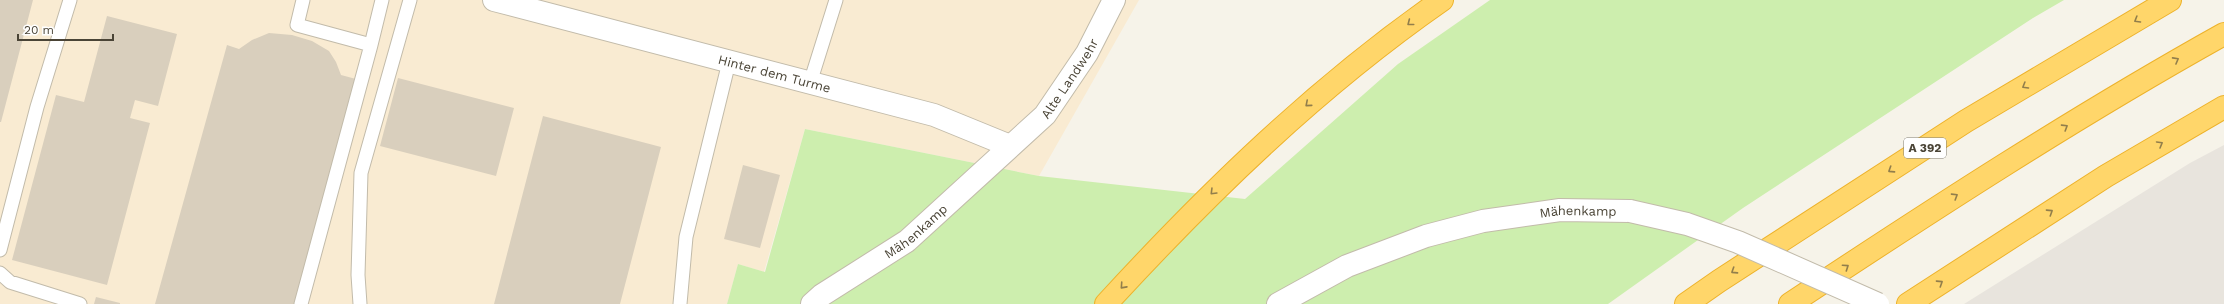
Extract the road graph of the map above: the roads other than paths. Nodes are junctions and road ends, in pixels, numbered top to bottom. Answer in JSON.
{"nodes":[{"id":1,"x":70,"y":0,"type":"edge"},
{"id":2,"x":303,"y":0,"type":"edge"},
{"id":3,"x":382,"y":0,"type":"edge"},
{"id":4,"x":410,"y":0,"type":"edge"},
{"id":5,"x":494,"y":0,"type":"edge"},
{"id":6,"x":836,"y":0,"type":"edge"},
{"id":7,"x":1114,"y":0,"type":"edge"},
{"id":8,"x":1442,"y":0,"type":"edge"},
{"id":9,"x":2170,"y":0,"type":"edge"},
{"id":10,"x":538,"y":6,"type":"edge"},
{"id":11,"x":2224,"y":34,"type":"edge"},
{"id":12,"x":371,"y":45,"type":"junction"},
{"id":13,"x":729,"y":62,"type":"junction"},
{"id":14,"x":810,"y":83,"type":"junction"},
{"id":15,"x":2224,"y":107,"type":"edge"},
{"id":16,"x":1010,"y":146,"type":"junction"},
{"id":17,"x":0,"y":250,"type":"edge"},
{"id":18,"x":0,"y":273,"type":"edge"},
{"id":19,"x":80,"y":304,"type":"edge"},
{"id":20,"x":301,"y":304,"type":"edge"},
{"id":21,"x":360,"y":304,"type":"edge"},
{"id":22,"x":680,"y":304,"type":"edge"},
{"id":23,"x":812,"y":304,"type":"edge"},
{"id":24,"x":1106,"y":304,"type":"edge"},
{"id":25,"x":1278,"y":304,"type":"edge"},
{"id":26,"x":1686,"y":304,"type":"edge"},
{"id":27,"x":1790,"y":304,"type":"edge"},
{"id":28,"x":1878,"y":304,"type":"edge"},
{"id":29,"x":1908,"y":304,"type":"edge"}],
"edges":[{"from":1,"to":17,"type":"lane"},
{"from":2,"to":12,"type":"lane"},
{"from":3,"to":12,"type":"lane"},
{"from":4,"to":21,"type":"lane"},
{"from":5,"to":10,"type":"street","name":"Hinter dem Turme"},
{"from":6,"to":14,"type":"lane"},
{"from":7,"to":16,"type":"street","name":"Alte Landwehr"},
{"from":8,"to":24,"type":"highway","one_way":true},
{"from":9,"to":26,"type":"highway","number":"A 392","one_way":true},
{"from":10,"to":13,"type":"street","name":"Hinter dem Turme"},
{"from":27,"to":11,"type":"highway","one_way":true},
{"from":12,"to":20,"type":"lane"},
{"from":13,"to":14,"type":"street","name":"Hinter dem Turme"},
{"from":13,"to":22,"type":"lane"},
{"from":14,"to":16,"type":"street","name":"Hinter dem Turme"},
{"from":29,"to":15,"type":"highway","one_way":true},
{"from":16,"to":23,"type":"street","name":"Mähenkamp"},
{"from":18,"to":19,"type":"lane"},
{"from":25,"to":28,"type":"street","name":"Mähenkamp","bridge":true}]}
